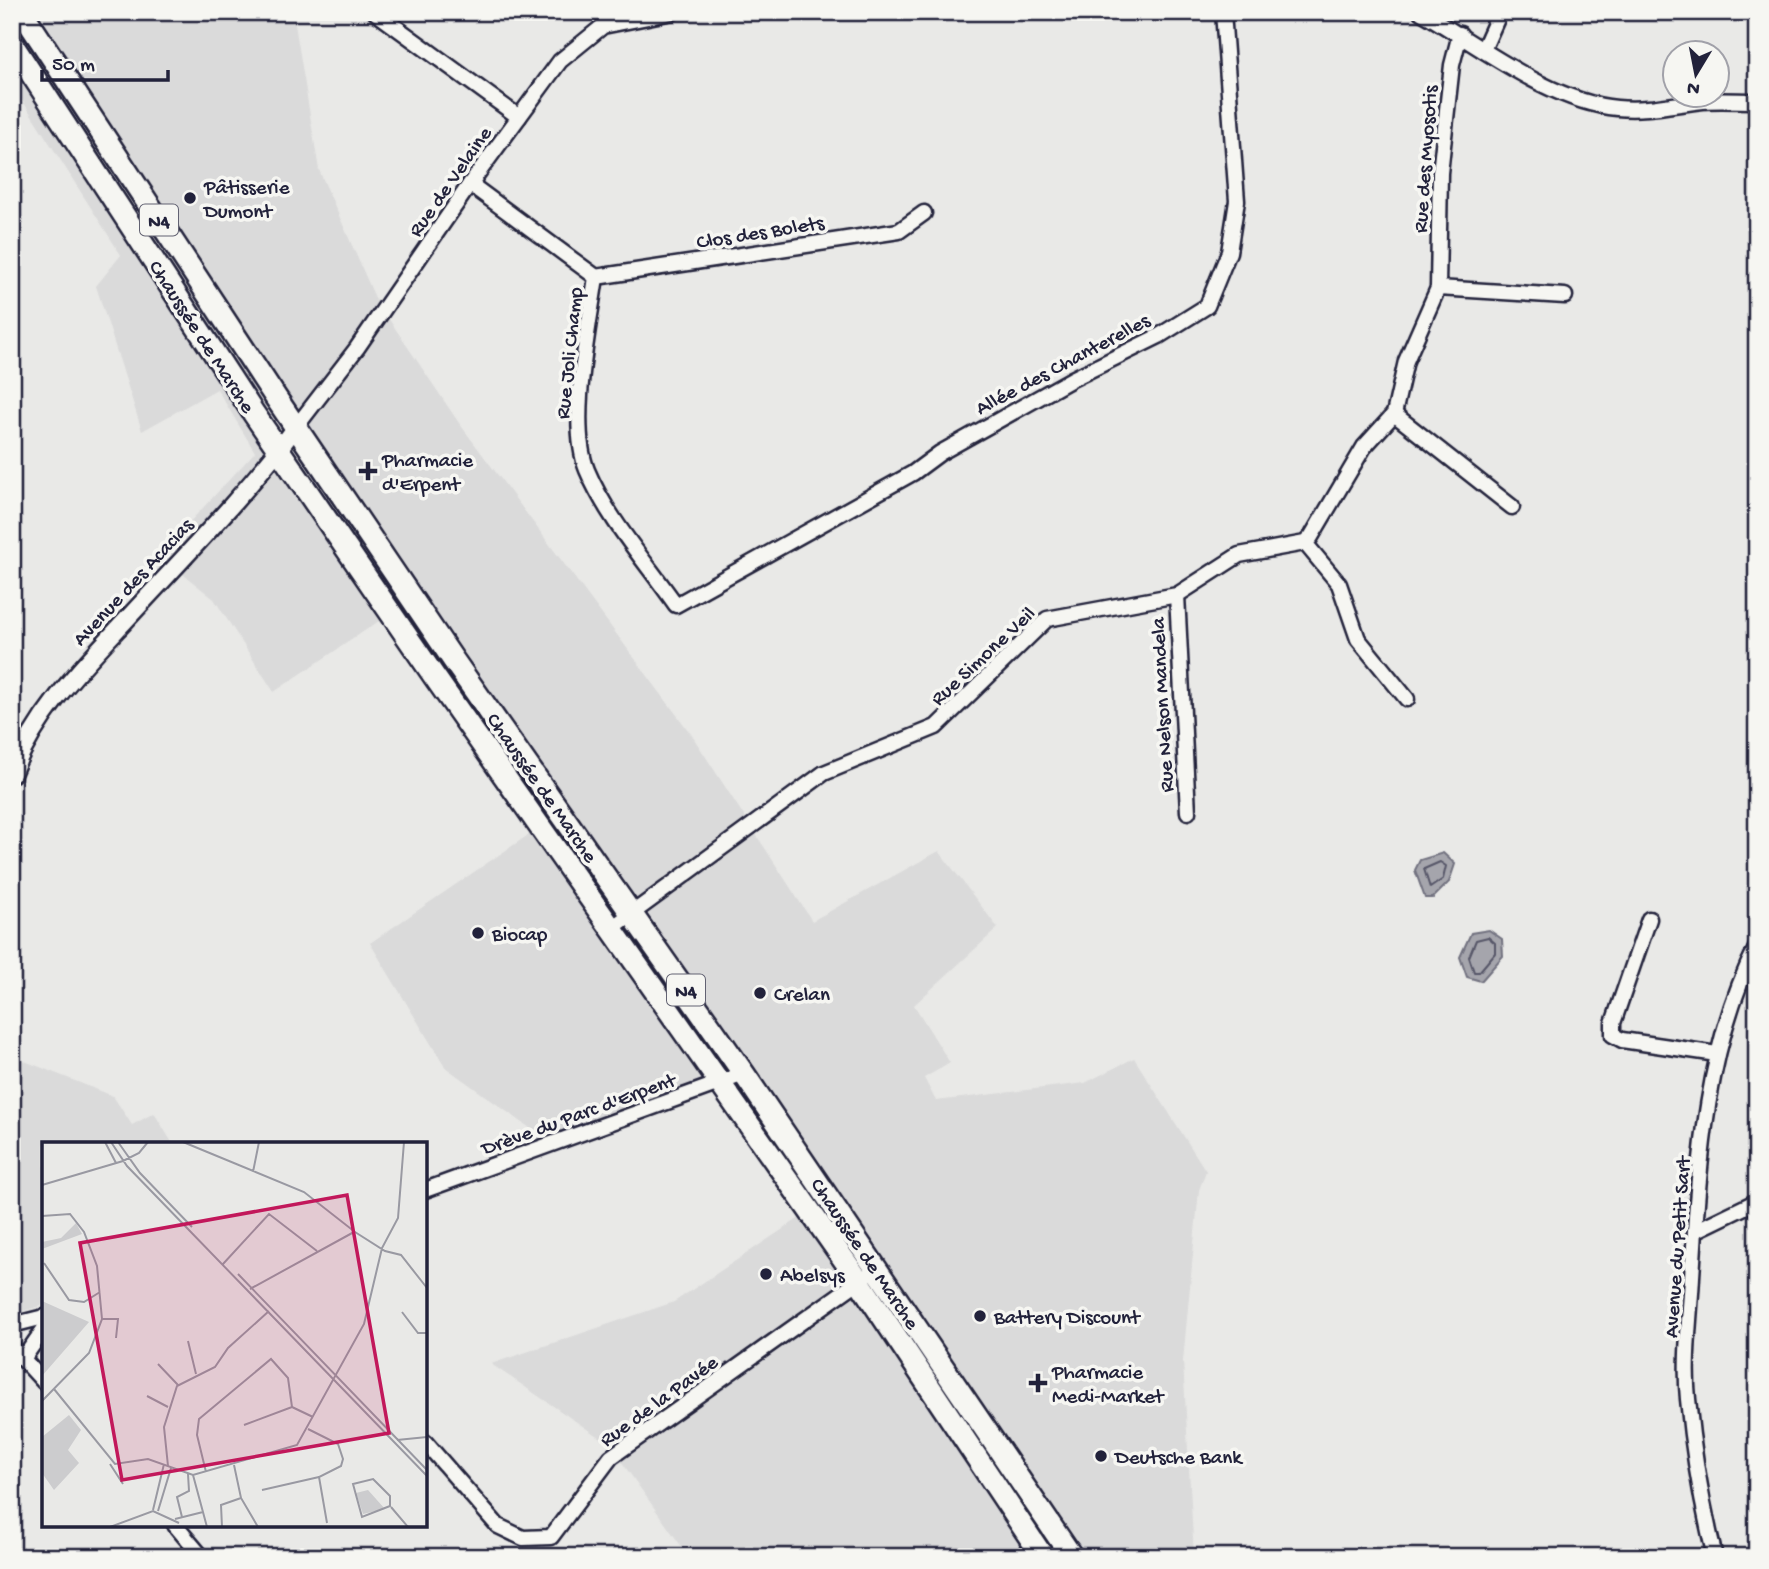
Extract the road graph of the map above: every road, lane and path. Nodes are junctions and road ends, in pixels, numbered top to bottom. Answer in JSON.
{"nodes":[{"id":1,"x":22,"y":12,"type":"edge"},
{"id":2,"x":375,"y":12,"type":"edge"},
{"id":3,"x":673,"y":12,"type":"edge"},
{"id":4,"x":1223,"y":12,"type":"edge"},
{"id":5,"x":1421,"y":12,"type":"edge"},
{"id":6,"x":1500,"y":12,"type":"edge"},
{"id":7,"x":1440,"y":17,"type":"edge"},
{"id":8,"x":1460,"y":34,"type":"junction"},
{"id":9,"x":12,"y":44,"type":"edge"},
{"id":10,"x":1483,"y":50,"type":"junction"},
{"id":11,"x":1757,"y":101,"type":"edge"},
{"id":12,"x":519,"y":117,"type":"junction"},
{"id":13,"x":470,"y":184,"type":"junction"},
{"id":14,"x":924,"y":214,"type":"dead end"},
{"id":15,"x":596,"y":277,"type":"junction"},
{"id":16,"x":1438,"y":288,"type":"junction"},
{"id":17,"x":1565,"y":296,"type":"dead end"},
{"id":18,"x":1394,"y":414,"type":"junction"},
{"id":19,"x":296,"y":427,"type":"junction"},
{"id":20,"x":279,"y":449,"type":"junction"},
{"id":21,"x":1512,"y":507,"type":"dead end"},
{"id":22,"x":1305,"y":543,"type":"junction"},
{"id":23,"x":1177,"y":595,"type":"junction"},
{"id":24,"x":676,"y":605,"type":"joint"},
{"id":25,"x":1407,"y":699,"type":"dead end"},
{"id":26,"x":12,"y":774,"type":"edge"},
{"id":27,"x":1188,"y":812,"type":"dead end"},
{"id":28,"x":632,"y":914,"type":"junction"},
{"id":29,"x":1649,"y":919,"type":"dead end"},
{"id":30,"x":612,"y":928,"type":"junction"},
{"id":31,"x":1757,"y":946,"type":"edge"},
{"id":32,"x":1717,"y":1054,"type":"junction"},
{"id":33,"x":744,"y":1074,"type":"junction"},
{"id":34,"x":720,"y":1084,"type":"junction"},
{"id":35,"x":427,"y":1189,"type":"edge"},
{"id":36,"x":1757,"y":1201,"type":"edge"},
{"id":37,"x":1695,"y":1231,"type":"junction"},
{"id":38,"x":876,"y":1269,"type":"junction"},
{"id":39,"x":859,"y":1281,"type":"junction"},
{"id":40,"x":42,"y":1318,"type":"edge"},
{"id":41,"x":12,"y":1325,"type":"edge"},
{"id":42,"x":42,"y":1332,"type":"edge"},
{"id":43,"x":12,"y":1347,"type":"edge"},
{"id":44,"x":23,"y":1359,"type":"junction"},
{"id":45,"x":42,"y":1379,"type":"edge"},
{"id":46,"x":427,"y":1444,"type":"edge"},
{"id":47,"x":177,"y":1527,"type":"edge"},
{"id":48,"x":202,"y":1557,"type":"edge"},
{"id":49,"x":1044,"y":1557,"type":"edge"},
{"id":50,"x":1072,"y":1557,"type":"edge"},
{"id":51,"x":1715,"y":1557,"type":"edge"}],
"edges":[{"from":1,"to":19,"type":"main road","name":"Chaussée de Marche","number":"N4"},
{"from":2,"to":12,"type":"street"},
{"from":3,"to":12,"type":"street","name":"Rue de Velaine"},
{"from":4,"to":24,"type":"street","name":"Allée des Chanterelles"},
{"from":5,"to":7,"type":"street"},
{"from":6,"to":10,"type":"street"},
{"from":7,"to":8,"type":"street"},
{"from":8,"to":10,"type":"street"},
{"from":8,"to":16,"type":"street","name":"Rue des Myosotis"},
{"from":9,"to":20,"type":"main road","name":"Chaussée de Marche","number":"N4"},
{"from":10,"to":11,"type":"street"},
{"from":12,"to":13,"type":"street","name":"Rue de Velaine"},
{"from":13,"to":15,"type":"street","name":"Rue Joli Champ"},
{"from":13,"to":19,"type":"street","name":"Rue de Velaine"},
{"from":14,"to":15,"type":"street","name":"Clos des Bolets"},
{"from":15,"to":24,"type":"street","name":"Rue Joli Champ"},
{"from":16,"to":17,"type":"street"},
{"from":16,"to":18,"type":"street"},
{"from":18,"to":21,"type":"street"},
{"from":18,"to":22,"type":"street"},
{"from":19,"to":20,"type":"street","name":"Avenue des Acacias"},
{"from":19,"to":28,"type":"main road","name":"Chaussée de Marche","number":"N4"},
{"from":20,"to":26,"type":"street","name":"Avenue des Acacias"},
{"from":20,"to":30,"type":"main road","name":"Chaussée de Marche","number":"N4"},
{"from":22,"to":23,"type":"street","name":"Rue Simone Veil"},
{"from":22,"to":25,"type":"street"},
{"from":23,"to":27,"type":"street","name":"Rue Nelson Mandela"},
{"from":23,"to":28,"type":"street","name":"Rue Simone Veil"},
{"from":28,"to":30,"type":"street","name":"Rue Simone Veil"},
{"from":28,"to":33,"type":"main road","name":"Chaussée de Marche","number":"N4"},
{"from":29,"to":32,"type":"street"},
{"from":30,"to":34,"type":"main road","name":"Chaussée de Marche","number":"N4"},
{"from":31,"to":32,"type":"street","name":"Avenue du Petit Sart"},
{"from":32,"to":37,"type":"street","name":"Avenue du Petit Sart"},
{"from":33,"to":34,"type":"street","name":"Drève du Parc d'Erpent"},
{"from":33,"to":38,"type":"main road","name":"Chaussée de Marche","number":"N4"},
{"from":34,"to":35,"type":"street","name":"Drève du Parc d'Erpent"},
{"from":34,"to":39,"type":"main road","name":"Chaussée de Marche","number":"N4"},
{"from":36,"to":37,"type":"street"},
{"from":37,"to":51,"type":"street","name":"Avenue du Petit Sart"},
{"from":38,"to":39,"type":"street","name":"Rue de la Pavée"},
{"from":38,"to":50,"type":"main road","name":"Chaussée de Marche","number":"N4"},
{"from":39,"to":46,"type":"street","name":"Rue de la Pavée"},
{"from":39,"to":49,"type":"main road","name":"Chaussée de Marche","number":"N4"},
{"from":40,"to":41,"type":"street"},
{"from":42,"to":44,"type":"street"},
{"from":43,"to":44,"type":"street"},
{"from":44,"to":45,"type":"street"},
{"from":47,"to":48,"type":"street"}]}
